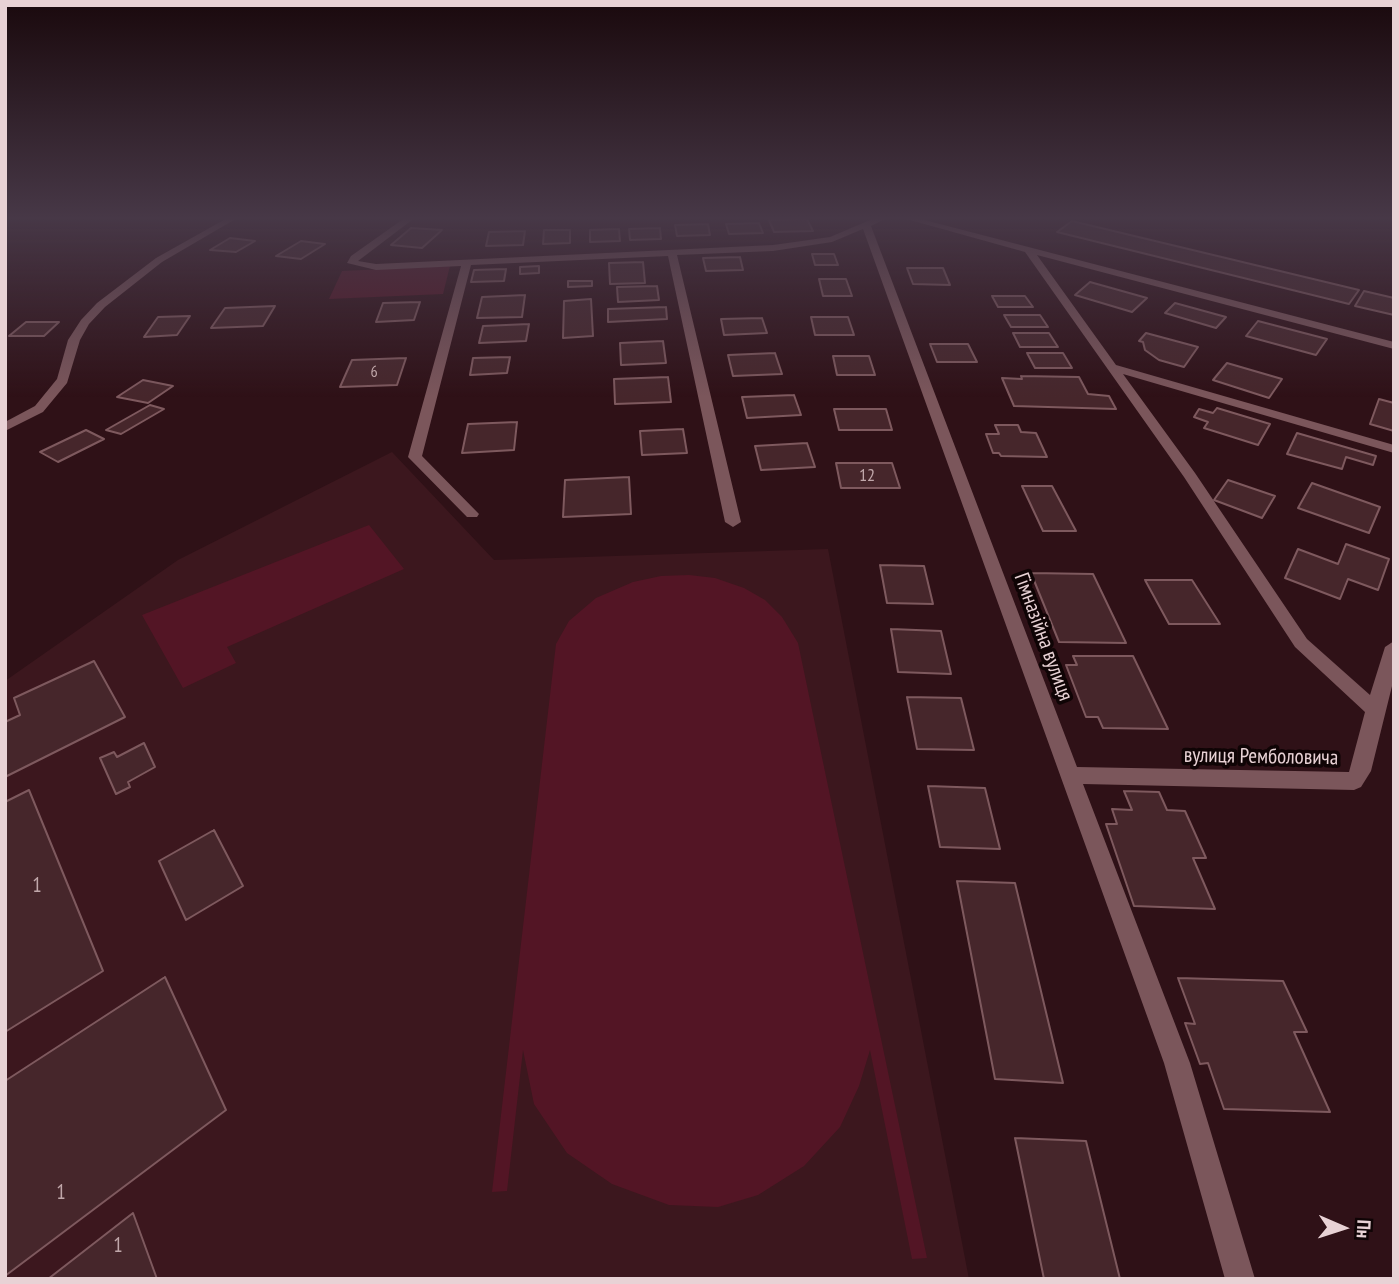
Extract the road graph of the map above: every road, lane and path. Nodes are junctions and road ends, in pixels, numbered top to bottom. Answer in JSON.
{"nodes":[{"id":1,"x":137,"y":277,"type":"edge"},
{"id":2,"x":463,"y":277,"type":"edge"},
{"id":3,"x":677,"y":277,"type":"edge"},
{"id":4,"x":885,"y":277,"type":"edge"},
{"id":5,"x":1047,"y":277,"type":"edge"},
{"id":6,"x":1129,"y":277,"type":"edge"},
{"id":7,"x":1394,"y":346,"type":"edge"},
{"id":8,"x":1111,"y":368,"type":"junction"},
{"id":9,"x":5,"y":427,"type":"edge"},
{"id":10,"x":1394,"y":449,"type":"edge"},
{"id":11,"x":472,"y":514,"type":"dead end"},
{"id":12,"x":733,"y":522,"type":"dead end"},
{"id":13,"x":1394,"y":647,"type":"edge"},
{"id":14,"x":1375,"y":710,"type":"junction"},
{"id":15,"x":1070,"y":775,"type":"junction"},
{"id":16,"x":1240,"y":1279,"type":"edge"}],
"edges":[{"from":1,"to":9,"type":"street"},
{"from":2,"to":11,"type":"street"},
{"from":3,"to":12,"type":"street"},
{"from":4,"to":15,"type":"street","name":"Гімназійна вулиця"},
{"from":5,"to":8,"type":"street"},
{"from":6,"to":7,"type":"street"},
{"from":8,"to":10,"type":"street"},
{"from":8,"to":14,"type":"street"},
{"from":13,"to":14,"type":"street","name":"вулиця Ремболовича"},
{"from":14,"to":15,"type":"street","name":"вулиця Ремболовича"},
{"from":15,"to":16,"type":"street","name":"Гімназійна вулиця"}]}
